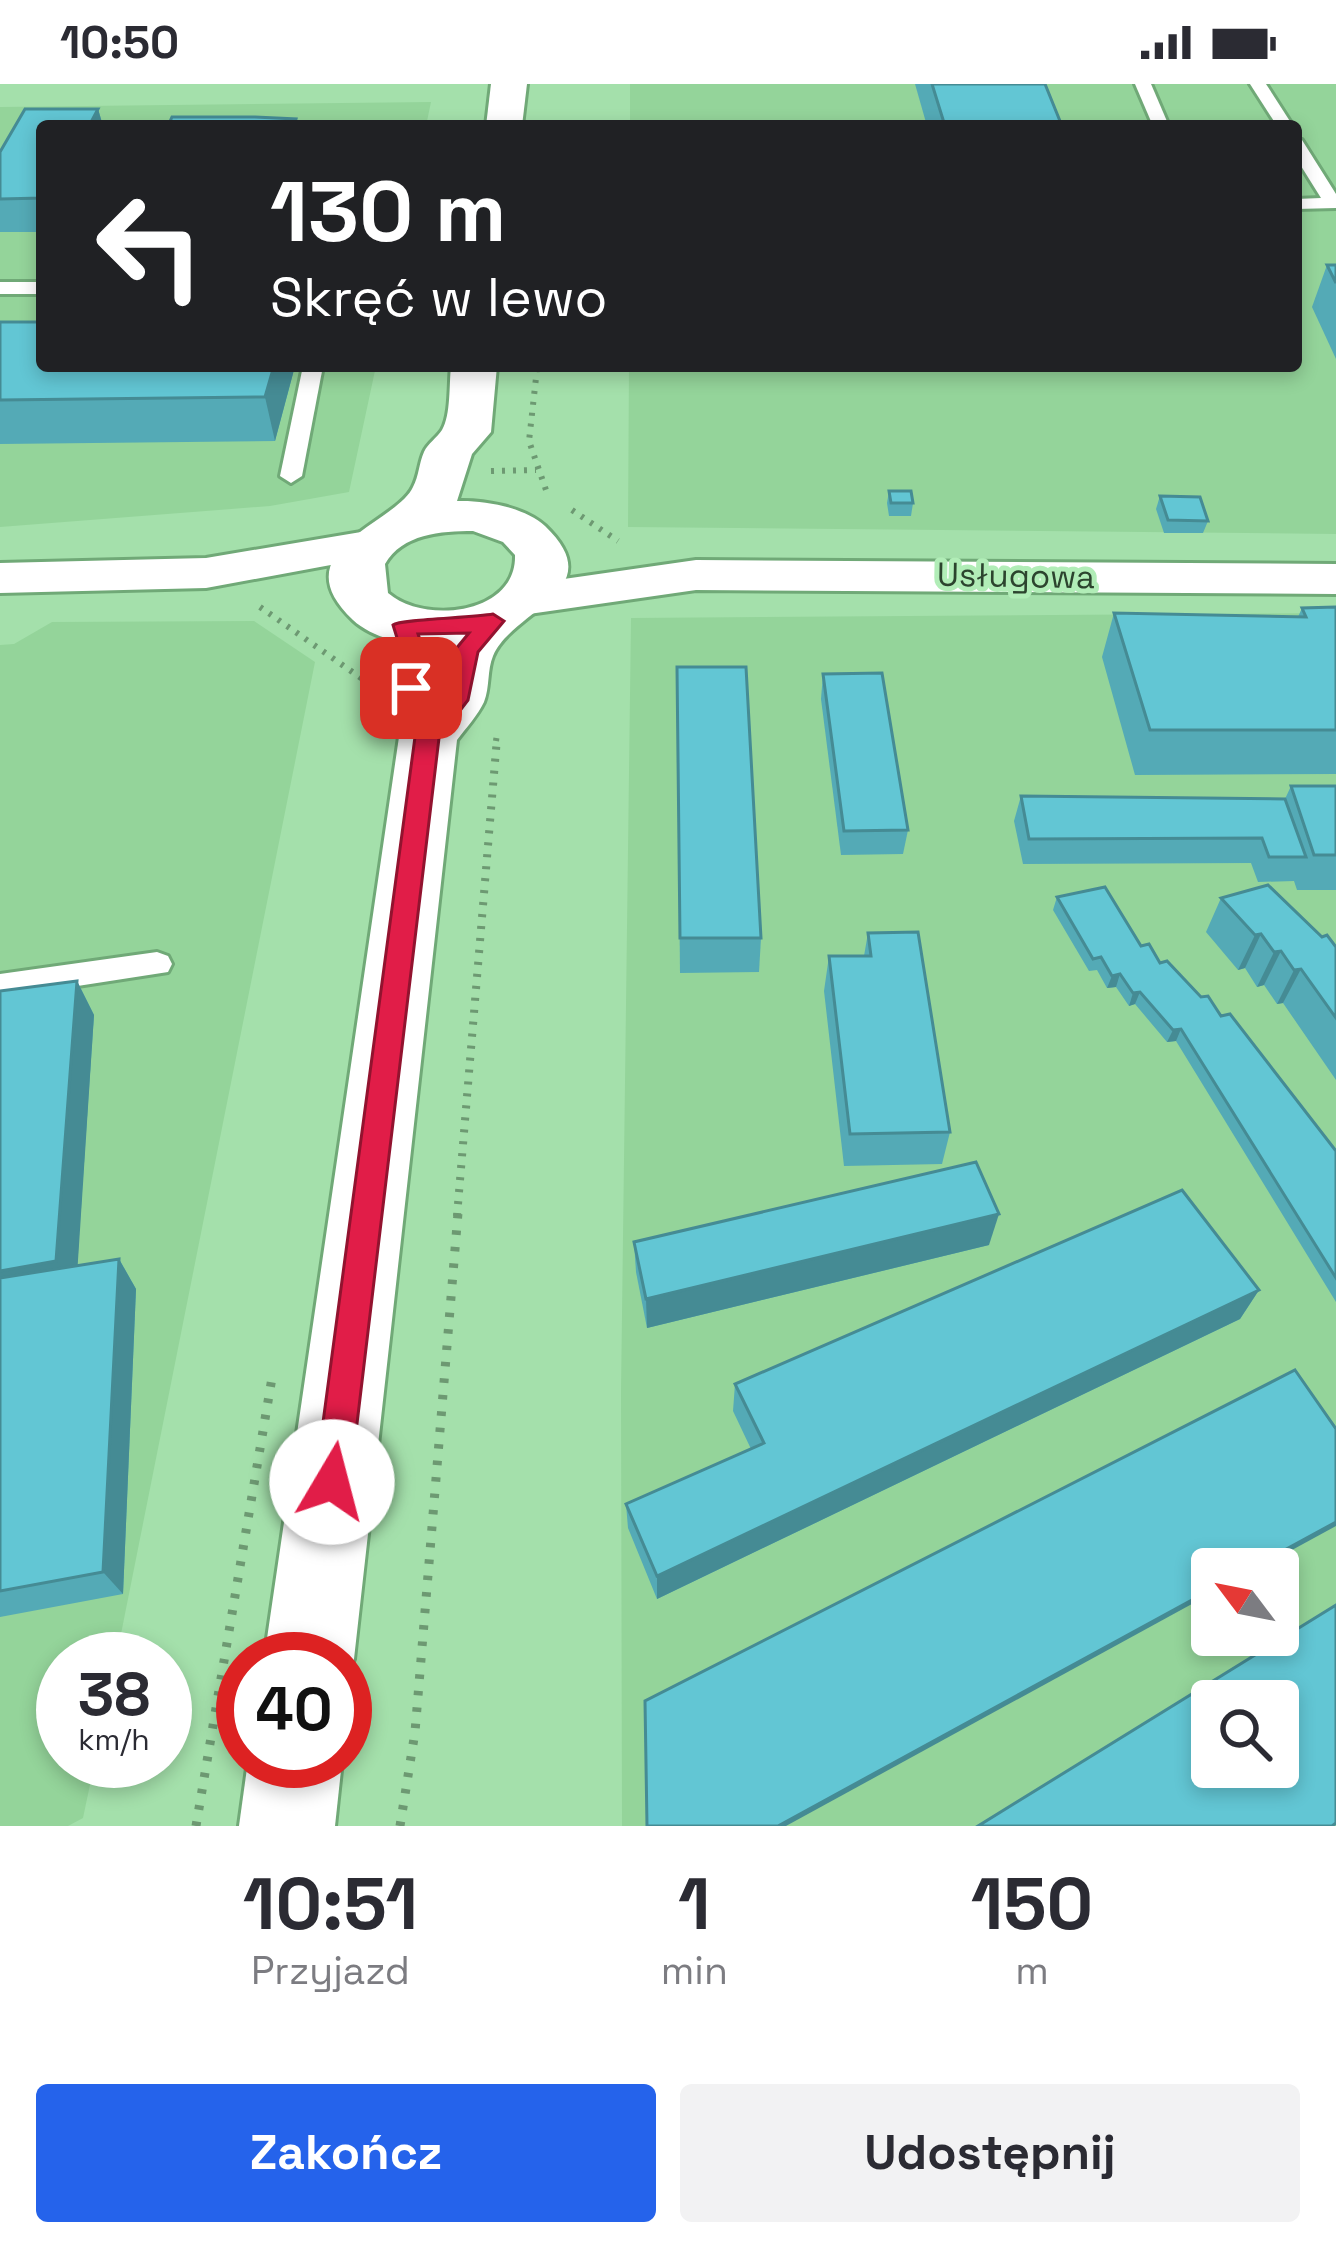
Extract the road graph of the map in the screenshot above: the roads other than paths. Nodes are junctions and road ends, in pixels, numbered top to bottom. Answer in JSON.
{"nodes":[{"id":1,"x":509,"y":84,"type":"edge"},
{"id":2,"x":1143,"y":84,"type":"edge"},
{"id":3,"x":1258,"y":84,"type":"edge"},
{"id":4,"x":505,"y":120,"type":"edge"},
{"id":5,"x":1158,"y":120,"type":"edge"},
{"id":6,"x":1281,"y":120,"type":"edge"},
{"id":7,"x":1302,"y":153,"type":"edge"},
{"id":8,"x":1335,"y":203,"type":"edge"},
{"id":9,"x":1302,"y":204,"type":"edge"},
{"id":10,"x":0,"y":288,"type":"edge"},
{"id":11,"x":36,"y":288,"type":"edge"},
{"id":12,"x":313,"y":372,"type":"edge"},
{"id":13,"x":473,"y":372,"type":"edge"},
{"id":14,"x":467,"y":432,"type":"junction"},
{"id":15,"x":291,"y":476,"type":"dead end"},
{"id":16,"x":535,"y":524,"type":"junction"},
{"id":17,"x":391,"y":533,"type":"junction"},
{"id":18,"x":206,"y":574,"type":"junction"},
{"id":19,"x":696,"y":575,"type":"junction"},
{"id":20,"x":0,"y":578,"type":"edge"},
{"id":21,"x":1336,"y":579,"type":"edge"},
{"id":22,"x":383,"y":610,"type":"junction"},
{"id":23,"x":511,"y":610,"type":"junction"},
{"id":24,"x":432,"y":733,"type":"junction"},
{"id":25,"x":158,"y":964,"type":"dead end"},
{"id":26,"x":0,"y":986,"type":"edge"},
{"id":27,"x":313,"y":1632,"type":"edge"},
{"id":28,"x":292,"y":1788,"type":"edge"},
{"id":29,"x":287,"y":1826,"type":"edge"}],
"edges":[{"from":1,"to":4,"type":"street"},
{"from":2,"to":5,"type":"lane"},
{"from":3,"to":6,"type":"lane"},
{"from":7,"to":8,"type":"lane"},
{"from":8,"to":9,"type":"lane"},
{"from":10,"to":11,"type":"lane"},
{"from":12,"to":15,"type":"lane"},
{"from":13,"to":14,"type":"street"},
{"from":14,"to":16,"type":"street"},
{"from":14,"to":17,"type":"street"},
{"from":16,"to":17,"type":"street"},
{"from":16,"to":19,"type":"street","name":"Usługowa"},
{"from":16,"to":23,"type":"street"},
{"from":17,"to":18,"type":"street"},
{"from":17,"to":22,"type":"street"},
{"from":18,"to":20,"type":"street"},
{"from":18,"to":22,"type":"street"},
{"from":19,"to":21,"type":"street","name":"Usługowa"},
{"from":19,"to":23,"type":"street","name":"Usługowa"},
{"from":22,"to":23,"type":"street"},
{"from":22,"to":24,"type":"street"},
{"from":23,"to":24,"type":"street"},
{"from":24,"to":27,"type":"street"},
{"from":25,"to":26,"type":"lane"},
{"from":28,"to":29,"type":"street"}]}
